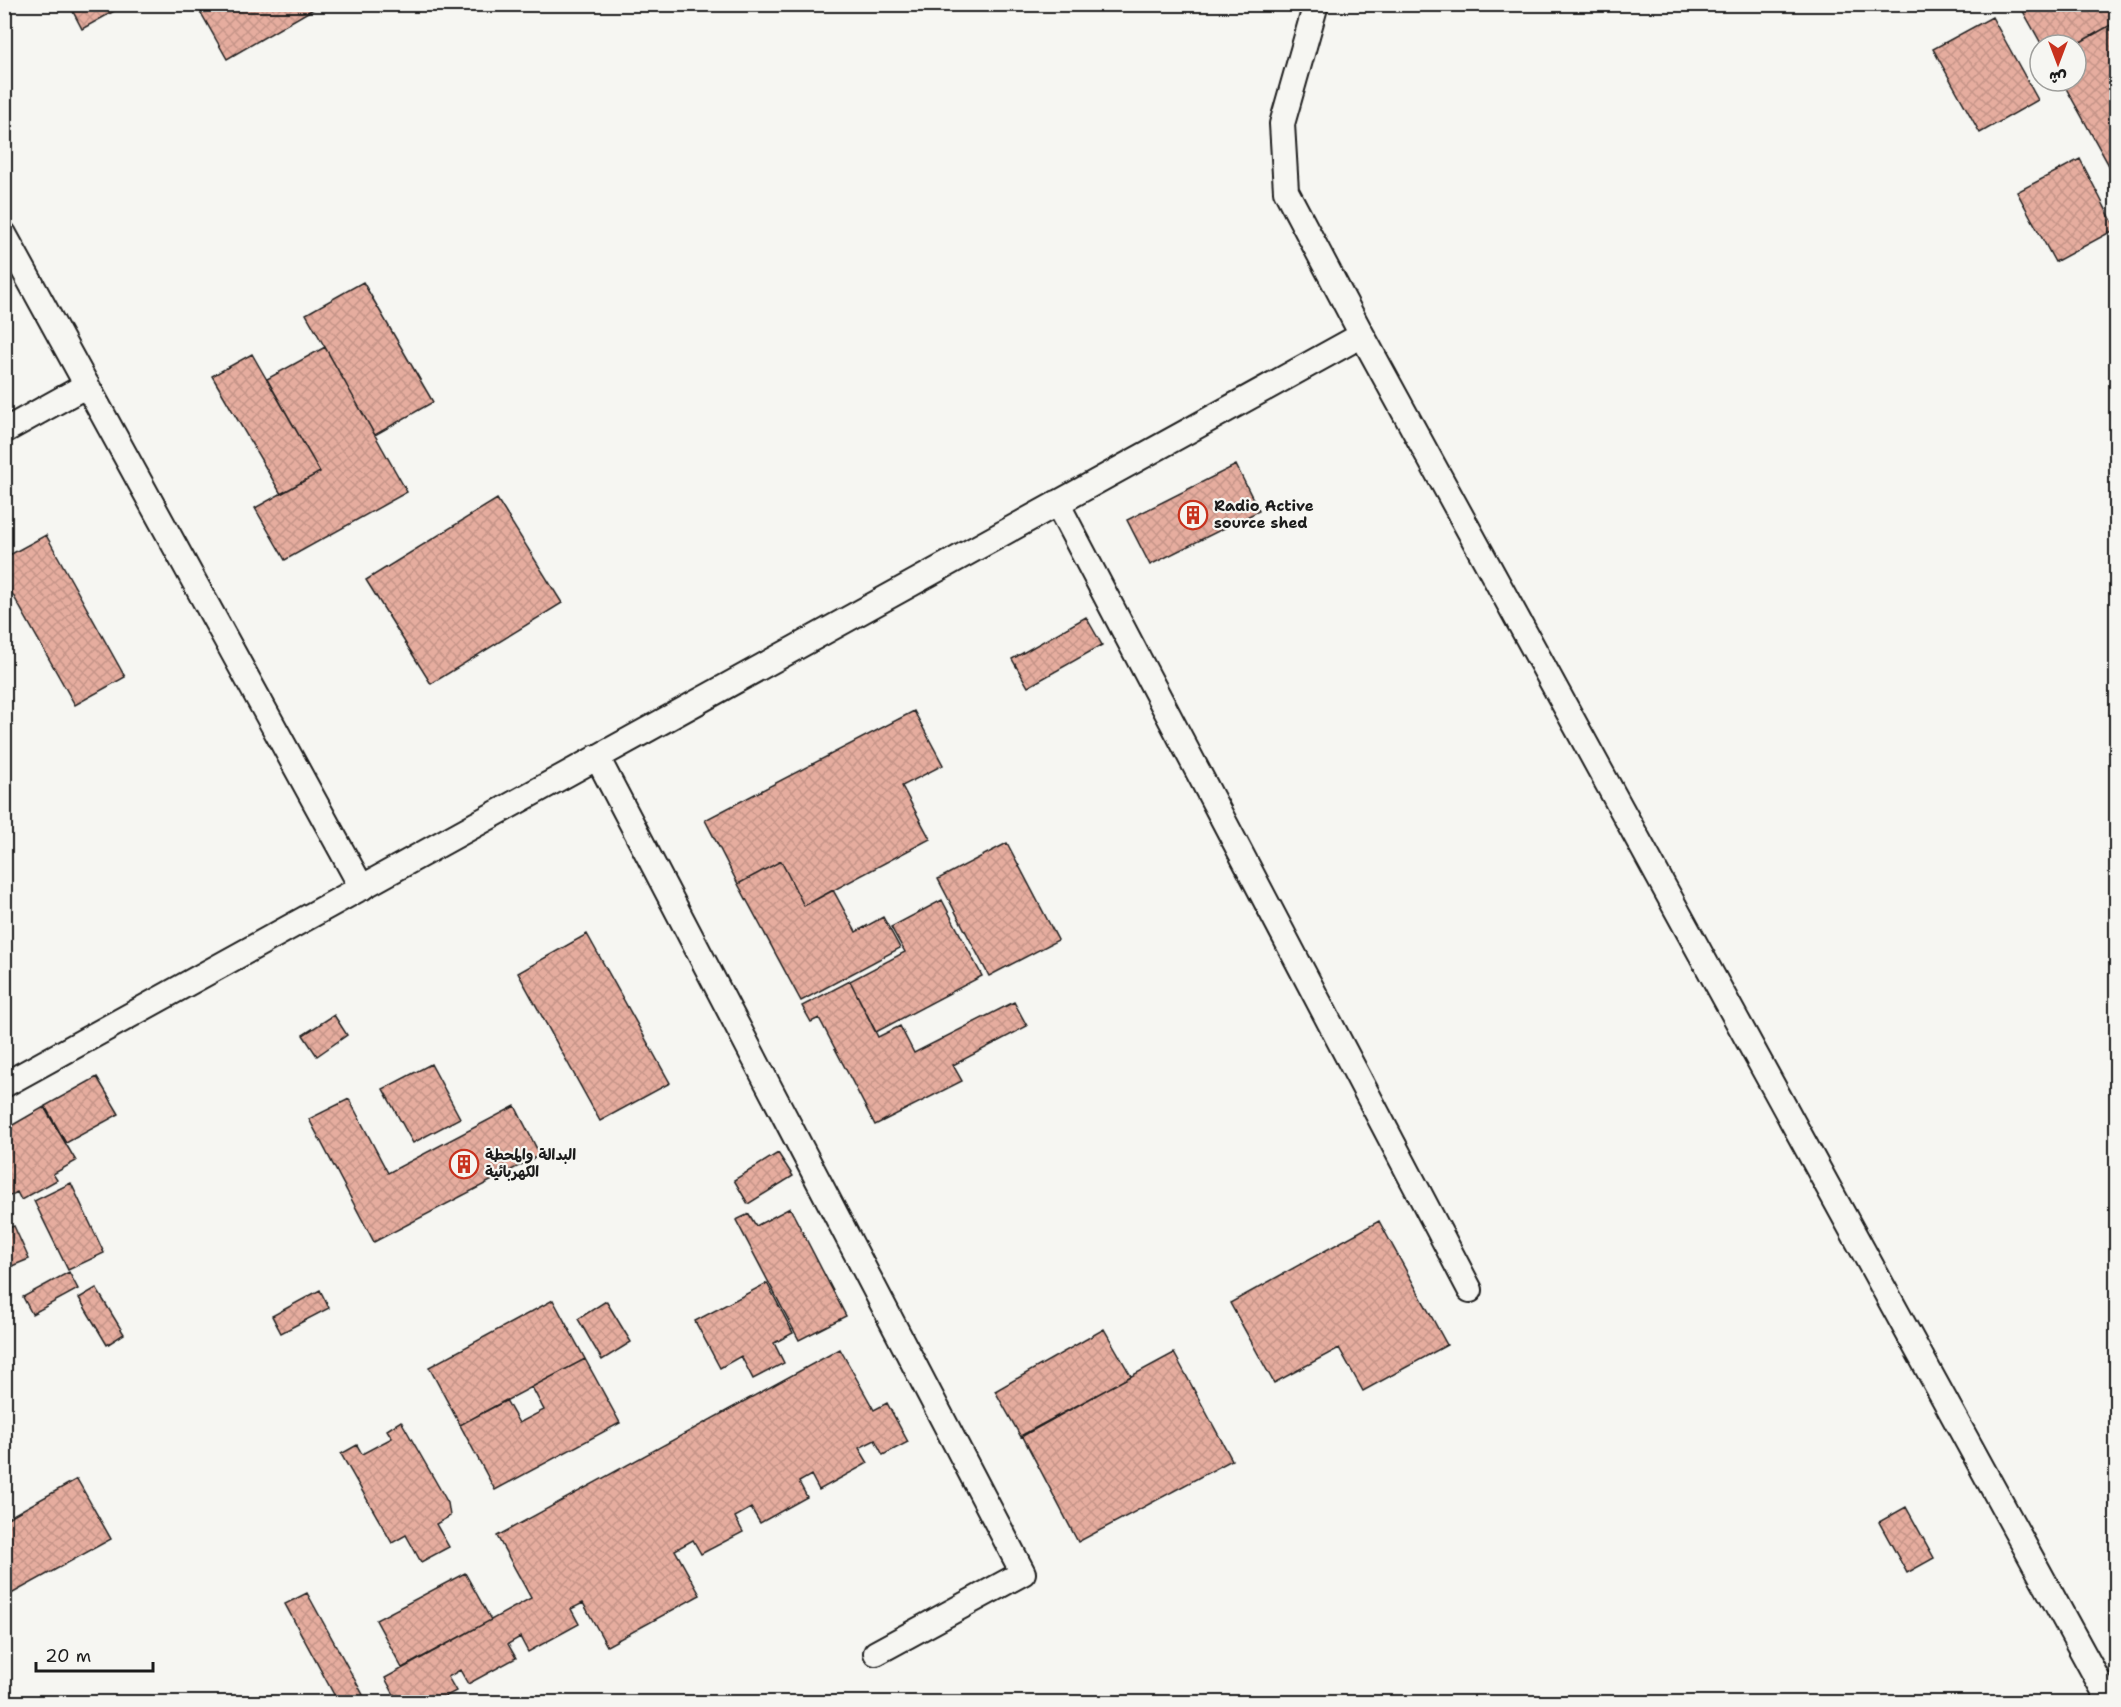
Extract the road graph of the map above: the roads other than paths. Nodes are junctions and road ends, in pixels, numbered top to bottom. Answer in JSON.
{"nodes":[{"id":1,"x":1316,"y":4,"type":"edge"},
{"id":2,"x":4,"y":234,"type":"edge"},
{"id":3,"x":1362,"y":335,"type":"junction"},
{"id":4,"x":87,"y":385,"type":"junction"},
{"id":5,"x":4,"y":431,"type":"edge"},
{"id":6,"x":1057,"y":503,"type":"junction"},
{"id":7,"x":597,"y":757,"type":"junction"},
{"id":8,"x":362,"y":888,"type":"junction"},
{"id":9,"x":4,"y":1085,"type":"edge"},
{"id":10,"x":1470,"y":1290,"type":"dead end"},
{"id":11,"x":876,"y":1653,"type":"dead end"},
{"id":12,"x":2110,"y":1702,"type":"edge"}],
"edges":[{"from":1,"to":3,"type":"lane"},
{"from":2,"to":4,"type":"lane"},
{"from":3,"to":6,"type":"lane"},
{"from":3,"to":12,"type":"lane"},
{"from":4,"to":5,"type":"lane"},
{"from":4,"to":8,"type":"lane"},
{"from":6,"to":7,"type":"lane"},
{"from":6,"to":10,"type":"lane"},
{"from":7,"to":8,"type":"lane"},
{"from":7,"to":11,"type":"lane"},
{"from":8,"to":9,"type":"lane"}]}
